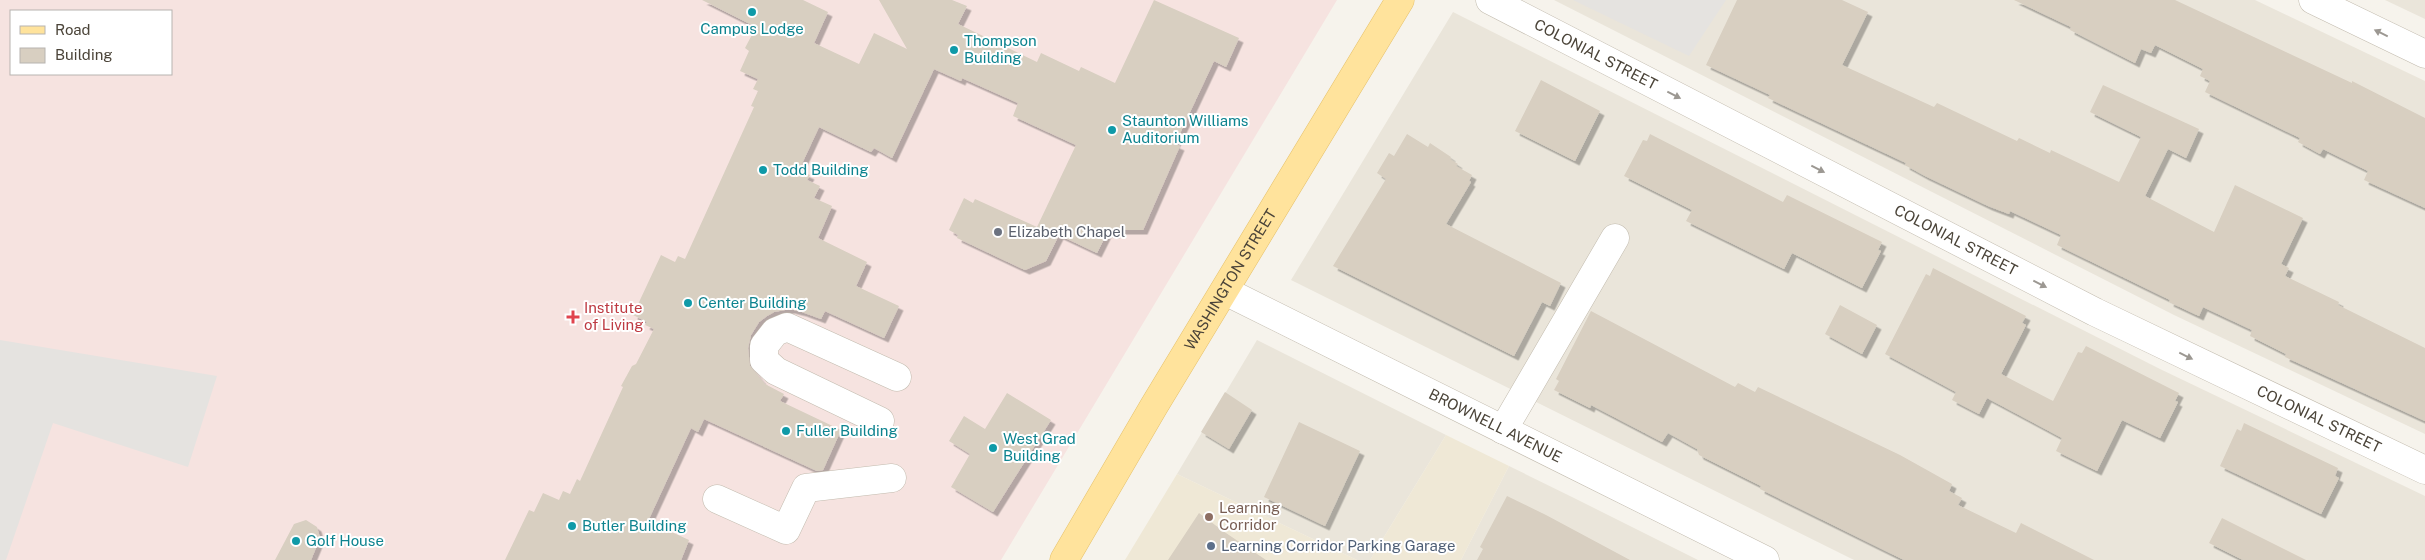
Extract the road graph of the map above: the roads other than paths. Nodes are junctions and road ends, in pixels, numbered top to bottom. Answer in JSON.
{"nodes":[{"id":1,"x":1400,"y":0,"type":"edge"},
{"id":2,"x":1490,"y":0,"type":"edge"},
{"id":3,"x":2313,"y":0,"type":"edge"},
{"id":4,"x":2425,"y":54,"type":"edge"},
{"id":5,"x":1615,"y":238,"type":"dead end"},
{"id":6,"x":1225,"y":291,"type":"junction"},
{"id":7,"x":897,"y":377,"type":"dead end"},
{"id":8,"x":880,"y":422,"type":"dead end"},
{"id":9,"x":1503,"y":430,"type":"junction"},
{"id":10,"x":2425,"y":470,"type":"edge"},
{"id":11,"x":892,"y":478,"type":"dead end"},
{"id":12,"x":717,"y":499,"type":"dead end"},
{"id":13,"x":1064,"y":560,"type":"edge"},
{"id":14,"x":1765,"y":560,"type":"edge"}],
"edges":[{"from":1,"to":6,"type":"main road","name":"WASHINGTON STREET"},
{"from":2,"to":10,"type":"street","name":"COLONIAL STREET","one_way":true},
{"from":4,"to":3,"type":"street","one_way":true},
{"from":5,"to":9,"type":"street"},
{"from":6,"to":9,"type":"street","name":"BROWNELL AVENUE"},
{"from":6,"to":13,"type":"main road","name":"WASHINGTON STREET"},
{"from":7,"to":8,"type":"street"},
{"from":9,"to":14,"type":"street","name":"BROWNELL AVENUE"},
{"from":11,"to":12,"type":"street"}]}
